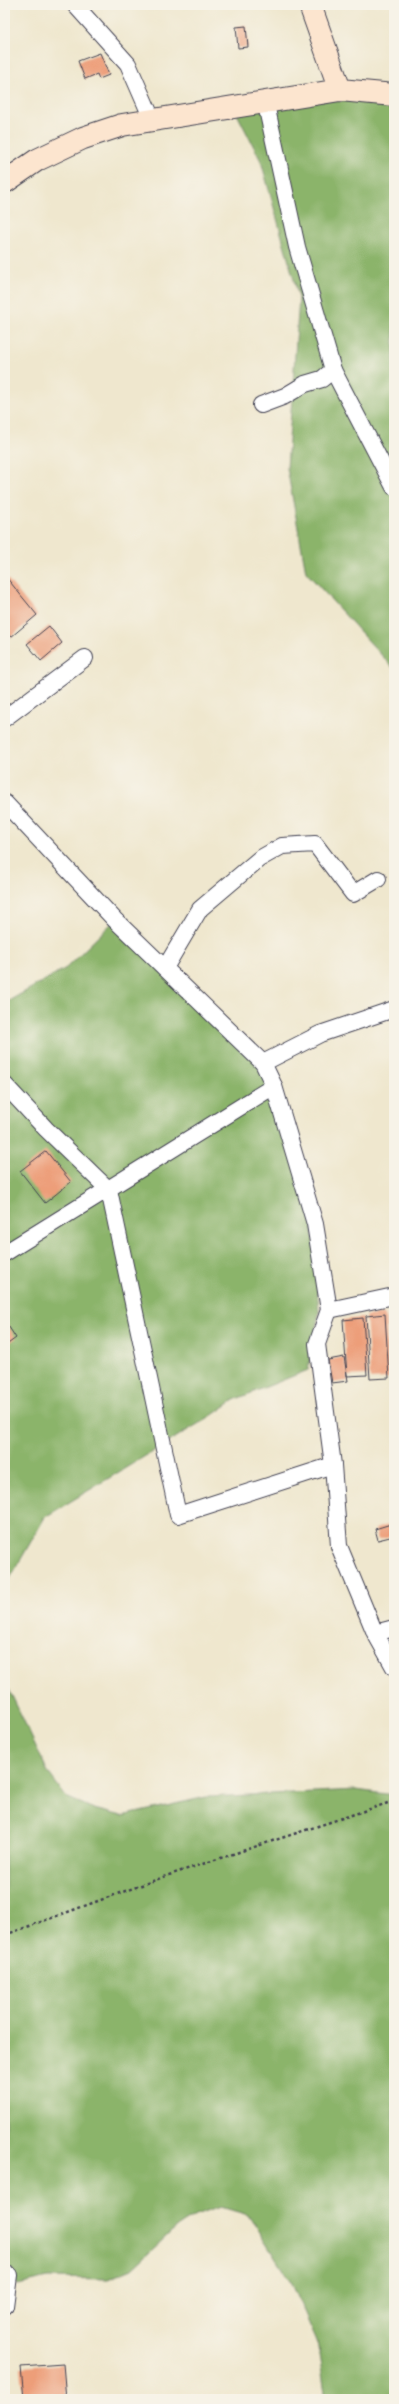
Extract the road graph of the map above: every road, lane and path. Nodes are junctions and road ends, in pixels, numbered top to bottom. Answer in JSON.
{"nodes":[{"id":1,"x":75,"y":5,"type":"edge"},
{"id":2,"x":310,"y":5,"type":"edge"},
{"id":3,"x":340,"y":90,"type":"junction"},
{"id":4,"x":394,"y":95,"type":"edge"},
{"id":5,"x":265,"y":100,"type":"junction"},
{"id":6,"x":152,"y":119,"type":"junction"},
{"id":7,"x":5,"y":182,"type":"edge"},
{"id":8,"x":333,"y":370,"type":"junction"},
{"id":9,"x":261,"y":405,"type":"dead end"},
{"id":10,"x":394,"y":487,"type":"edge"},
{"id":11,"x":84,"y":658,"type":"dead end"},
{"id":12,"x":5,"y":718,"type":"edge"},
{"id":13,"x":5,"y":803,"type":"edge"},
{"id":14,"x":378,"y":879,"type":"dead end"},
{"id":15,"x":165,"y":968,"type":"junction"},
{"id":16,"x":394,"y":1009,"type":"edge"},
{"id":17,"x":263,"y":1063,"type":"junction"},
{"id":18,"x":5,"y":1085,"type":"edge"},
{"id":19,"x":274,"y":1086,"type":"junction"},
{"id":20,"x":109,"y":1190,"type":"junction"},
{"id":21,"x":5,"y":1253,"type":"edge"},
{"id":22,"x":394,"y":1296,"type":"edge"},
{"id":23,"x":329,"y":1310,"type":"junction"},
{"id":24,"x":333,"y":1465,"type":"junction"},
{"id":25,"x":394,"y":1628,"type":"edge"},
{"id":26,"x":375,"y":1633,"type":"junction"},
{"id":27,"x":394,"y":1667,"type":"edge"},
{"id":28,"x":394,"y":1801,"type":"edge"},
{"id":29,"x":5,"y":1936,"type":"edge"},
{"id":30,"x":9,"y":2276,"type":"dead end"},
{"id":31,"x":5,"y":2306,"type":"edge"}],
"edges":[{"from":1,"to":6,"type":"street"},
{"from":2,"to":3,"type":"street"},
{"from":3,"to":4,"type":"street"},
{"from":3,"to":5,"type":"street"},
{"from":5,"to":6,"type":"street"},
{"from":5,"to":8,"type":"street"},
{"from":6,"to":7,"type":"street"},
{"from":8,"to":9,"type":"street"},
{"from":8,"to":10,"type":"street"},
{"from":11,"to":12,"type":"street"},
{"from":13,"to":15,"type":"street"},
{"from":14,"to":15,"type":"street"},
{"from":15,"to":17,"type":"street"},
{"from":16,"to":17,"type":"street"},
{"from":17,"to":19,"type":"street"},
{"from":18,"to":20,"type":"street"},
{"from":19,"to":20,"type":"street"},
{"from":19,"to":23,"type":"street"},
{"from":20,"to":21,"type":"street"},
{"from":20,"to":24,"type":"street"},
{"from":22,"to":23,"type":"street"},
{"from":23,"to":24,"type":"street"},
{"from":24,"to":26,"type":"street"},
{"from":25,"to":26,"type":"street"},
{"from":26,"to":27,"type":"street"},
{"from":28,"to":29,"type":"path"},
{"from":30,"to":31,"type":"street"}]}
